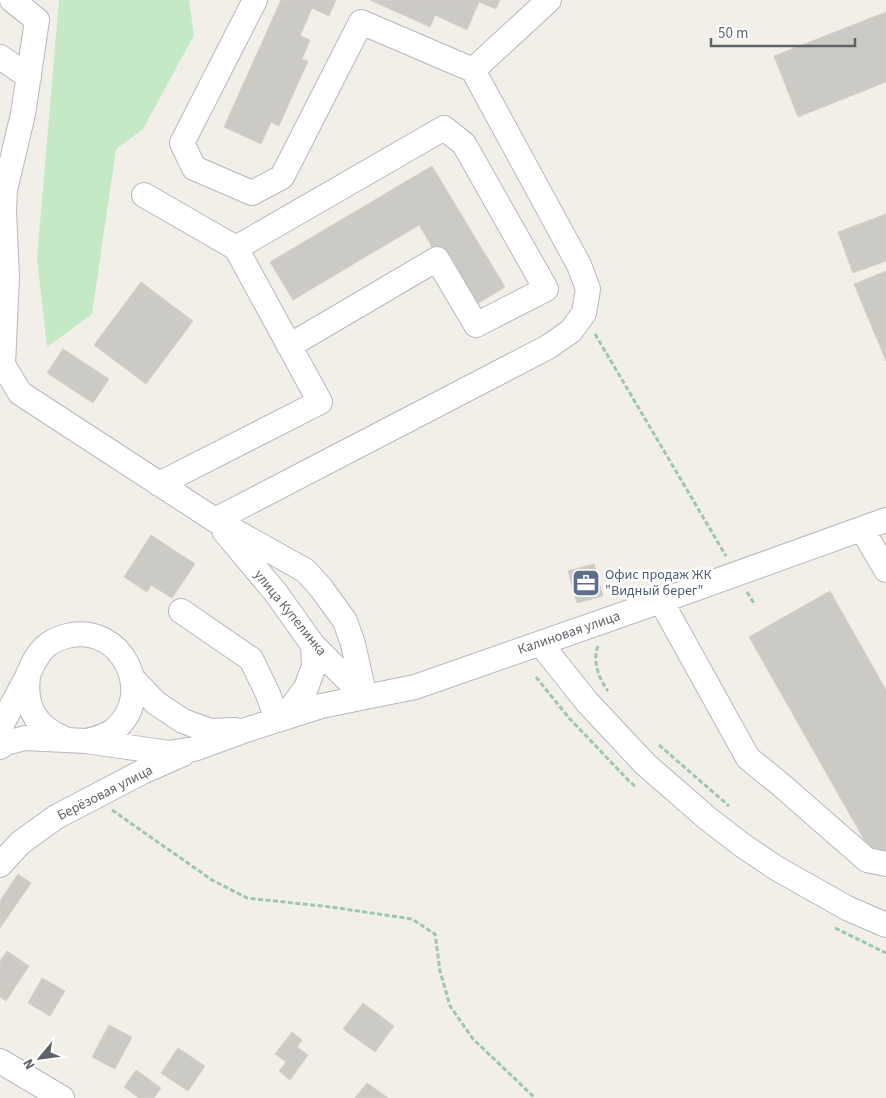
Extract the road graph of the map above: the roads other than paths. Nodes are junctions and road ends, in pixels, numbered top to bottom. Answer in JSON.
{"nodes":[{"id":1,"x":12,"y":0,"type":"edge"},
{"id":2,"x":255,"y":0,"type":"edge"},
{"id":3,"x":549,"y":0,"type":"edge"},
{"id":4,"x":0,"y":57,"type":"edge"},
{"id":5,"x":472,"y":70,"type":"junction"},
{"id":6,"x":29,"y":77,"type":"junction"},
{"id":7,"x":144,"y":195,"type":"dead end"},
{"id":8,"x":2,"y":199,"type":"edge"},
{"id":9,"x":236,"y":248,"type":"junction"},
{"id":10,"x":2,"y":336,"type":"edge"},
{"id":11,"x":289,"y":346,"type":"junction"},
{"id":12,"x":159,"y":484,"type":"junction"},
{"id":13,"x":215,"y":520,"type":"junction"},
{"id":14,"x":886,"y":520,"type":"edge"},
{"id":15,"x":862,"y":528,"type":"junction"},
{"id":16,"x":886,"y":570,"type":"edge"},
{"id":17,"x":661,"y":601,"type":"junction"},
{"id":18,"x":181,"y":611,"type":"dead end"},
{"id":19,"x":540,"y":643,"type":"junction"},
{"id":20,"x":313,"y":645,"type":"junction"},
{"id":21,"x":28,"y":674,"type":"junction"},
{"id":22,"x":133,"y":679,"type":"junction"},
{"id":23,"x":365,"y":697,"type":"junction"},
{"id":24,"x":281,"y":719,"type":"junction"},
{"id":25,"x":0,"y":728,"type":"edge"},
{"id":26,"x":246,"y":730,"type":"junction"},
{"id":27,"x":77,"y":741,"type":"junction"},
{"id":28,"x":0,"y":747,"type":"edge"},
{"id":29,"x":194,"y":749,"type":"junction"},
{"id":30,"x":886,"y":864,"type":"edge"},
{"id":31,"x":0,"y":865,"type":"edge"},
{"id":32,"x":886,"y":925,"type":"edge"},
{"id":33,"x":0,"y":1061,"type":"edge"},
{"id":34,"x":62,"y":1098,"type":"edge"}],
"edges":[{"from":1,"to":6,"type":"street"},
{"from":2,"to":5,"type":"street"},
{"from":3,"to":5,"type":"street"},
{"from":4,"to":6,"type":"street"},
{"from":5,"to":13,"type":"street"},
{"from":6,"to":8,"type":"street"},
{"from":7,"to":9,"type":"street"},
{"from":8,"to":10,"type":"street"},
{"from":9,"to":11,"type":"street"},
{"from":9,"to":11,"type":"street"},
{"from":10,"to":12,"type":"street"},
{"from":11,"to":12,"type":"street"},
{"from":12,"to":13,"type":"street"},
{"from":13,"to":20,"type":"street","name":"улица Купелинка"},
{"from":13,"to":23,"type":"street","name":"улица Купелинка"},
{"from":14,"to":15,"type":"street","name":"Калиновая улица"},
{"from":15,"to":16,"type":"street"},
{"from":15,"to":17,"type":"street","name":"Калиновая улица"},
{"from":17,"to":19,"type":"street","name":"Калиновая улица"},
{"from":17,"to":30,"type":"street"},
{"from":18,"to":24,"type":"street"},
{"from":19,"to":23,"type":"street","name":"Калиновая улица"},
{"from":19,"to":32,"type":"street"},
{"from":20,"to":23,"type":"street","name":"улица Купелинка"},
{"from":20,"to":24,"type":"street"},
{"from":21,"to":22,"type":"street"},
{"from":21,"to":25,"type":"street"},
{"from":21,"to":27,"type":"street"},
{"from":22,"to":26,"type":"street"},
{"from":22,"to":27,"type":"street"},
{"from":23,"to":24,"type":"street","name":"Калиновая улица"},
{"from":24,"to":26,"type":"street","name":"Калиновая улица"},
{"from":26,"to":29,"type":"street"},
{"from":27,"to":28,"type":"street"},
{"from":27,"to":29,"type":"street"},
{"from":29,"to":31,"type":"street","name":"Берёзовая улица"},
{"from":33,"to":34,"type":"street"}]}
